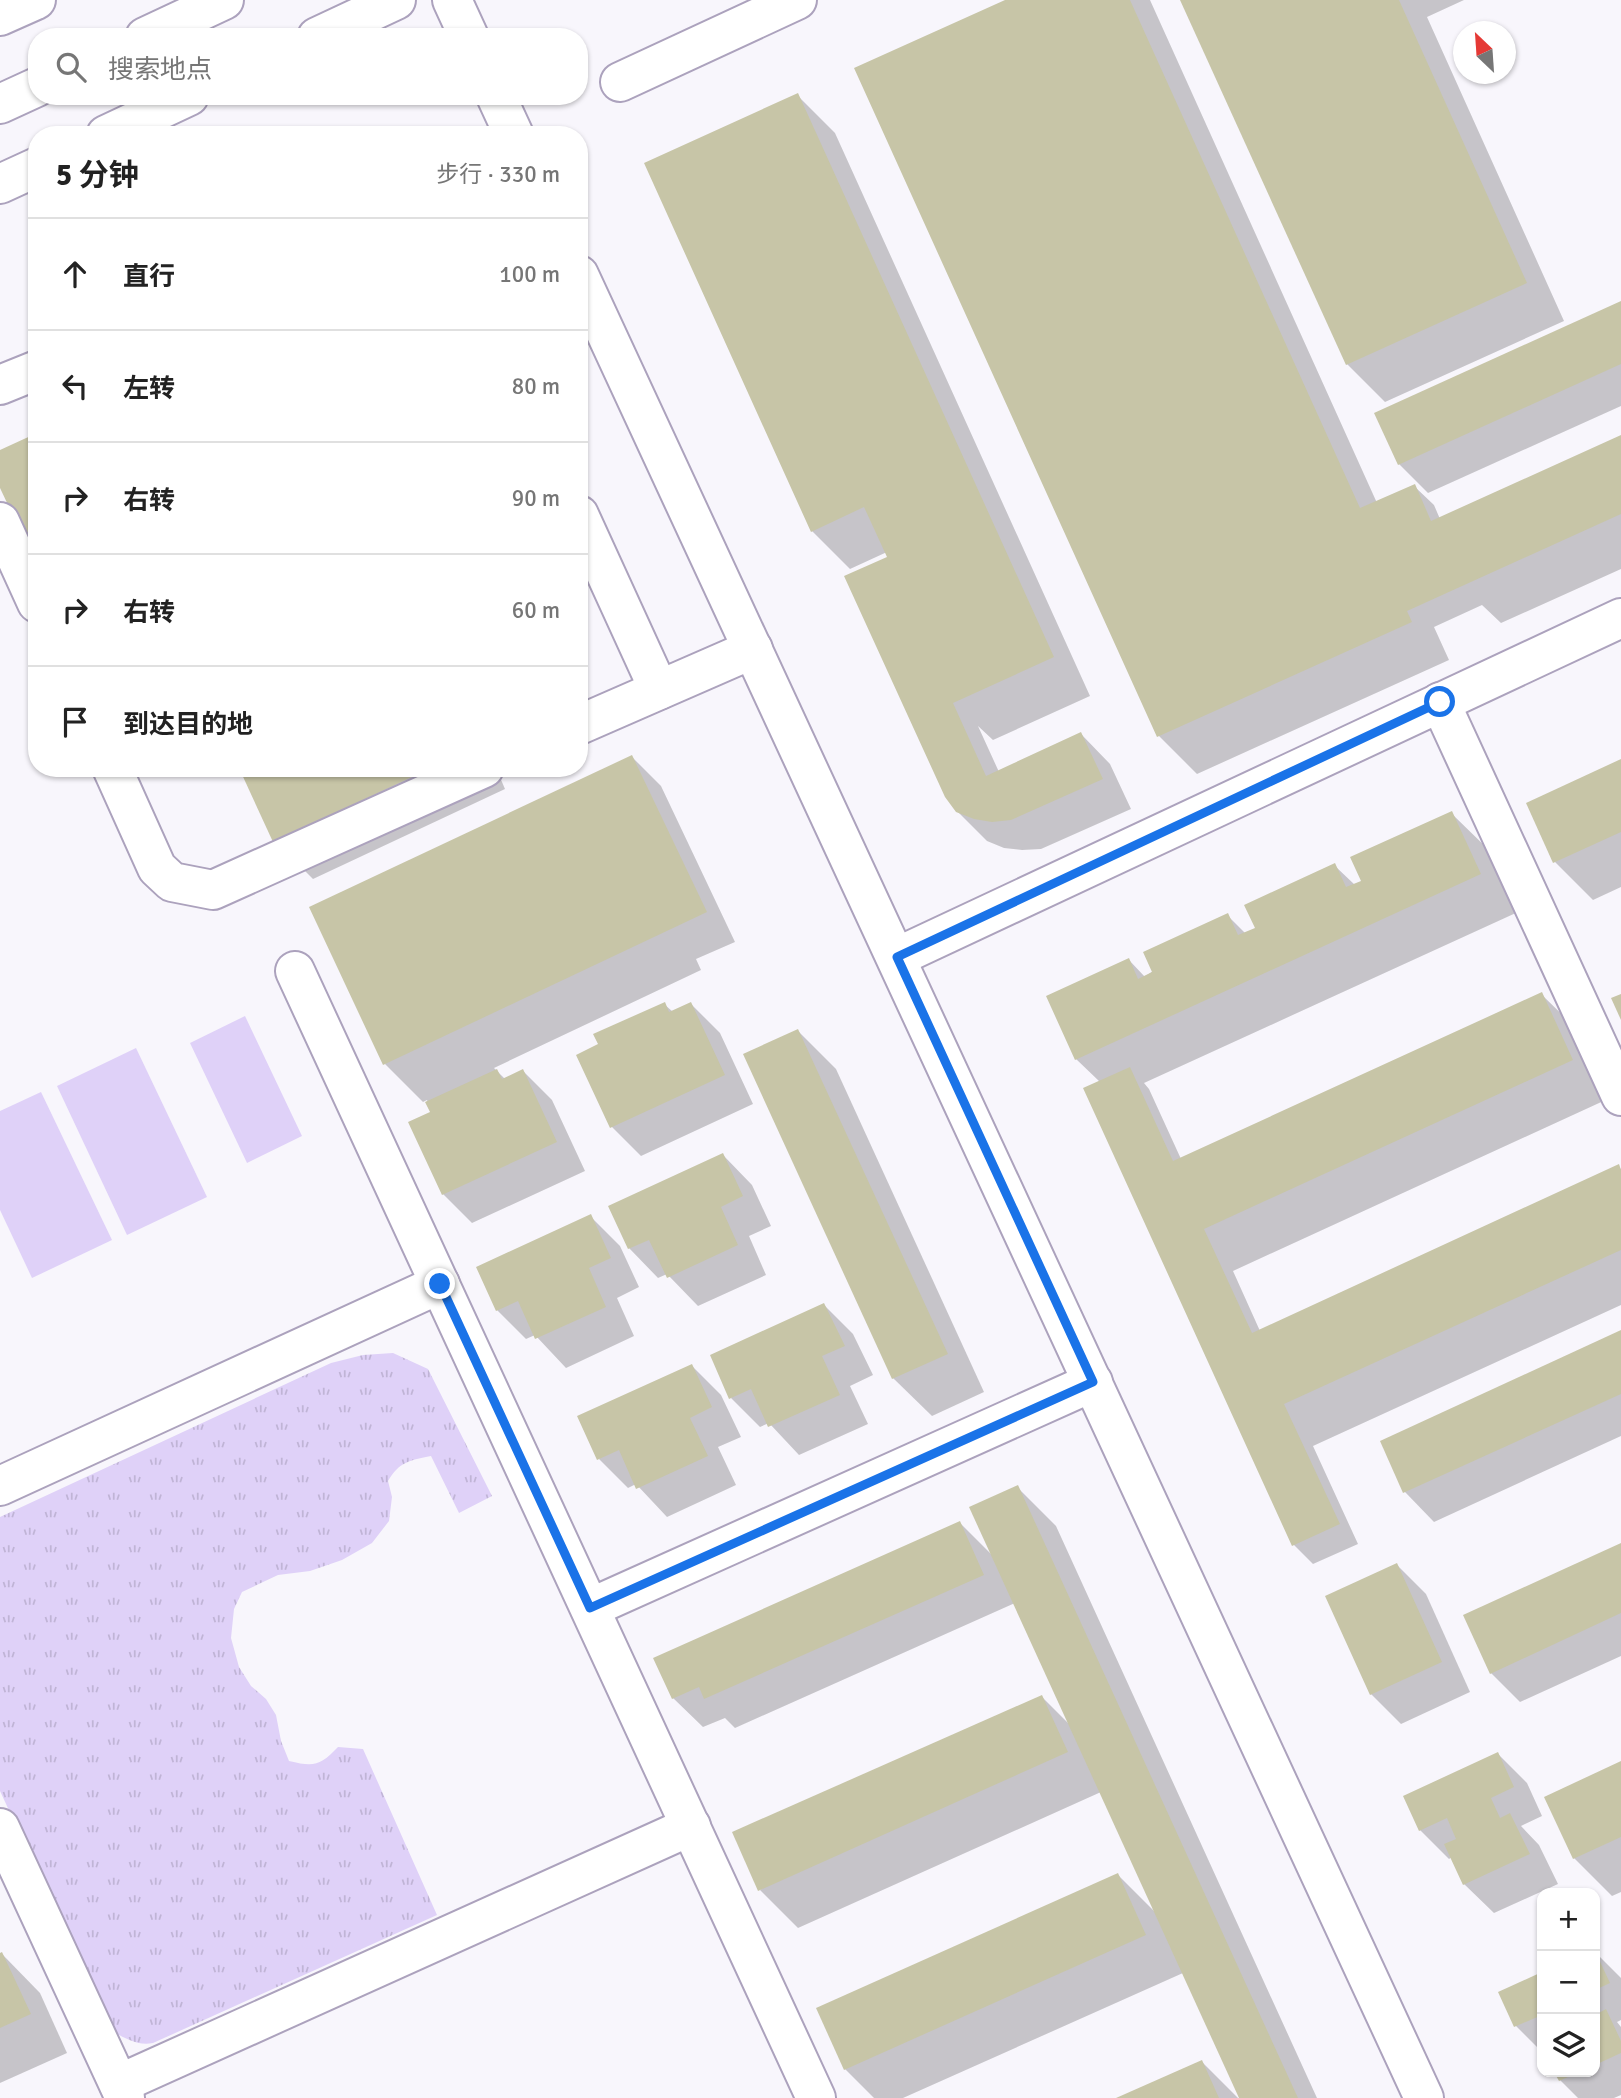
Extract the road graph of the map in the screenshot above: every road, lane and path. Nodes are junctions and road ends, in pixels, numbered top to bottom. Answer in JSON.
{"nodes":[{"id":1,"x":36,"y":0,"type":"edge"},
{"id":2,"x":224,"y":0,"type":"edge"},
{"id":3,"x":396,"y":0,"type":"edge"},
{"id":4,"x":452,"y":0,"type":"edge"},
{"id":5,"x":797,"y":0,"type":"edge"},
{"id":6,"x":0,"y":16,"type":"edge"},
{"id":7,"x":164,"y":28,"type":"edge"},
{"id":8,"x":336,"y":28,"type":"edge"},
{"id":9,"x":465,"y":28,"type":"edge"},
{"id":10,"x":620,"y":82,"type":"dead end"},
{"id":11,"x":28,"y":91,"type":"edge"},
{"id":12,"x":0,"y":104,"type":"edge"},
{"id":13,"x":169,"y":105,"type":"edge"},
{"id":14,"x":500,"y":105,"type":"edge"},
{"id":15,"x":125,"y":126,"type":"edge"},
{"id":16,"x":510,"y":126,"type":"edge"},
{"id":17,"x":28,"y":171,"type":"edge"},
{"id":18,"x":0,"y":184,"type":"edge"},
{"id":19,"x":588,"y":294,"type":"edge"},
{"id":20,"x":28,"y":374,"type":"edge"},
{"id":21,"x":0,"y":385,"type":"edge"},
{"id":22,"x":0,"y":522,"type":"edge"},
{"id":23,"x":588,"y":535,"type":"edge"},
{"id":24,"x":28,"y":583,"type":"edge"},
{"id":25,"x":1621,"y":618,"type":"edge"},
{"id":26,"x":753,"y":649,"type":"junction"},
{"id":27,"x":659,"y":690,"type":"junction"},
{"id":28,"x":1440,"y":702,"type":"junction"},
{"id":29,"x":588,"y":722,"type":"edge"},
{"id":30,"x":116,"y":777,"type":"edge"},
{"id":31,"x":464,"y":777,"type":"edge"},
{"id":32,"x":897,"y":957,"type":"junction"},
{"id":33,"x":295,"y":971,"type":"dead end"},
{"id":34,"x":1621,"y":1096,"type":"edge"},
{"id":35,"x":440,"y":1284,"type":"junction"},
{"id":36,"x":1093,"y":1382,"type":"junction"},
{"id":37,"x":0,"y":1486,"type":"edge"},
{"id":38,"x":590,"y":1608,"type":"junction"},
{"id":39,"x":691,"y":1826,"type":"junction"},
{"id":40,"x":0,"y":1828,"type":"edge"},
{"id":41,"x":122,"y":2091,"type":"edge"},
{"id":42,"x":816,"y":2098,"type":"edge"},
{"id":43,"x":1424,"y":2098,"type":"edge"}],
"edges":[{"from":1,"to":6,"type":"street"},
{"from":2,"to":7,"type":"street"},
{"from":3,"to":8,"type":"street"},
{"from":4,"to":9,"type":"street"},
{"from":5,"to":10,"type":"street"},
{"from":11,"to":12,"type":"street"},
{"from":13,"to":15,"type":"street"},
{"from":14,"to":16,"type":"street"},
{"from":17,"to":18,"type":"street"},
{"from":19,"to":26,"type":"street"},
{"from":20,"to":21,"type":"street"},
{"from":22,"to":24,"type":"street"},
{"from":23,"to":27,"type":"street"},
{"from":25,"to":28,"type":"street"},
{"from":26,"to":27,"type":"street"},
{"from":26,"to":32,"type":"street"},
{"from":27,"to":29,"type":"street"},
{"from":28,"to":32,"type":"street"},
{"from":28,"to":34,"type":"street"},
{"from":30,"to":31,"type":"street"},
{"from":32,"to":36,"type":"street"},
{"from":33,"to":35,"type":"street"},
{"from":35,"to":37,"type":"street"},
{"from":35,"to":38,"type":"street"},
{"from":36,"to":38,"type":"street"},
{"from":36,"to":43,"type":"street"},
{"from":38,"to":39,"type":"street"},
{"from":39,"to":41,"type":"street"},
{"from":39,"to":42,"type":"street"},
{"from":40,"to":41,"type":"street"}]}
